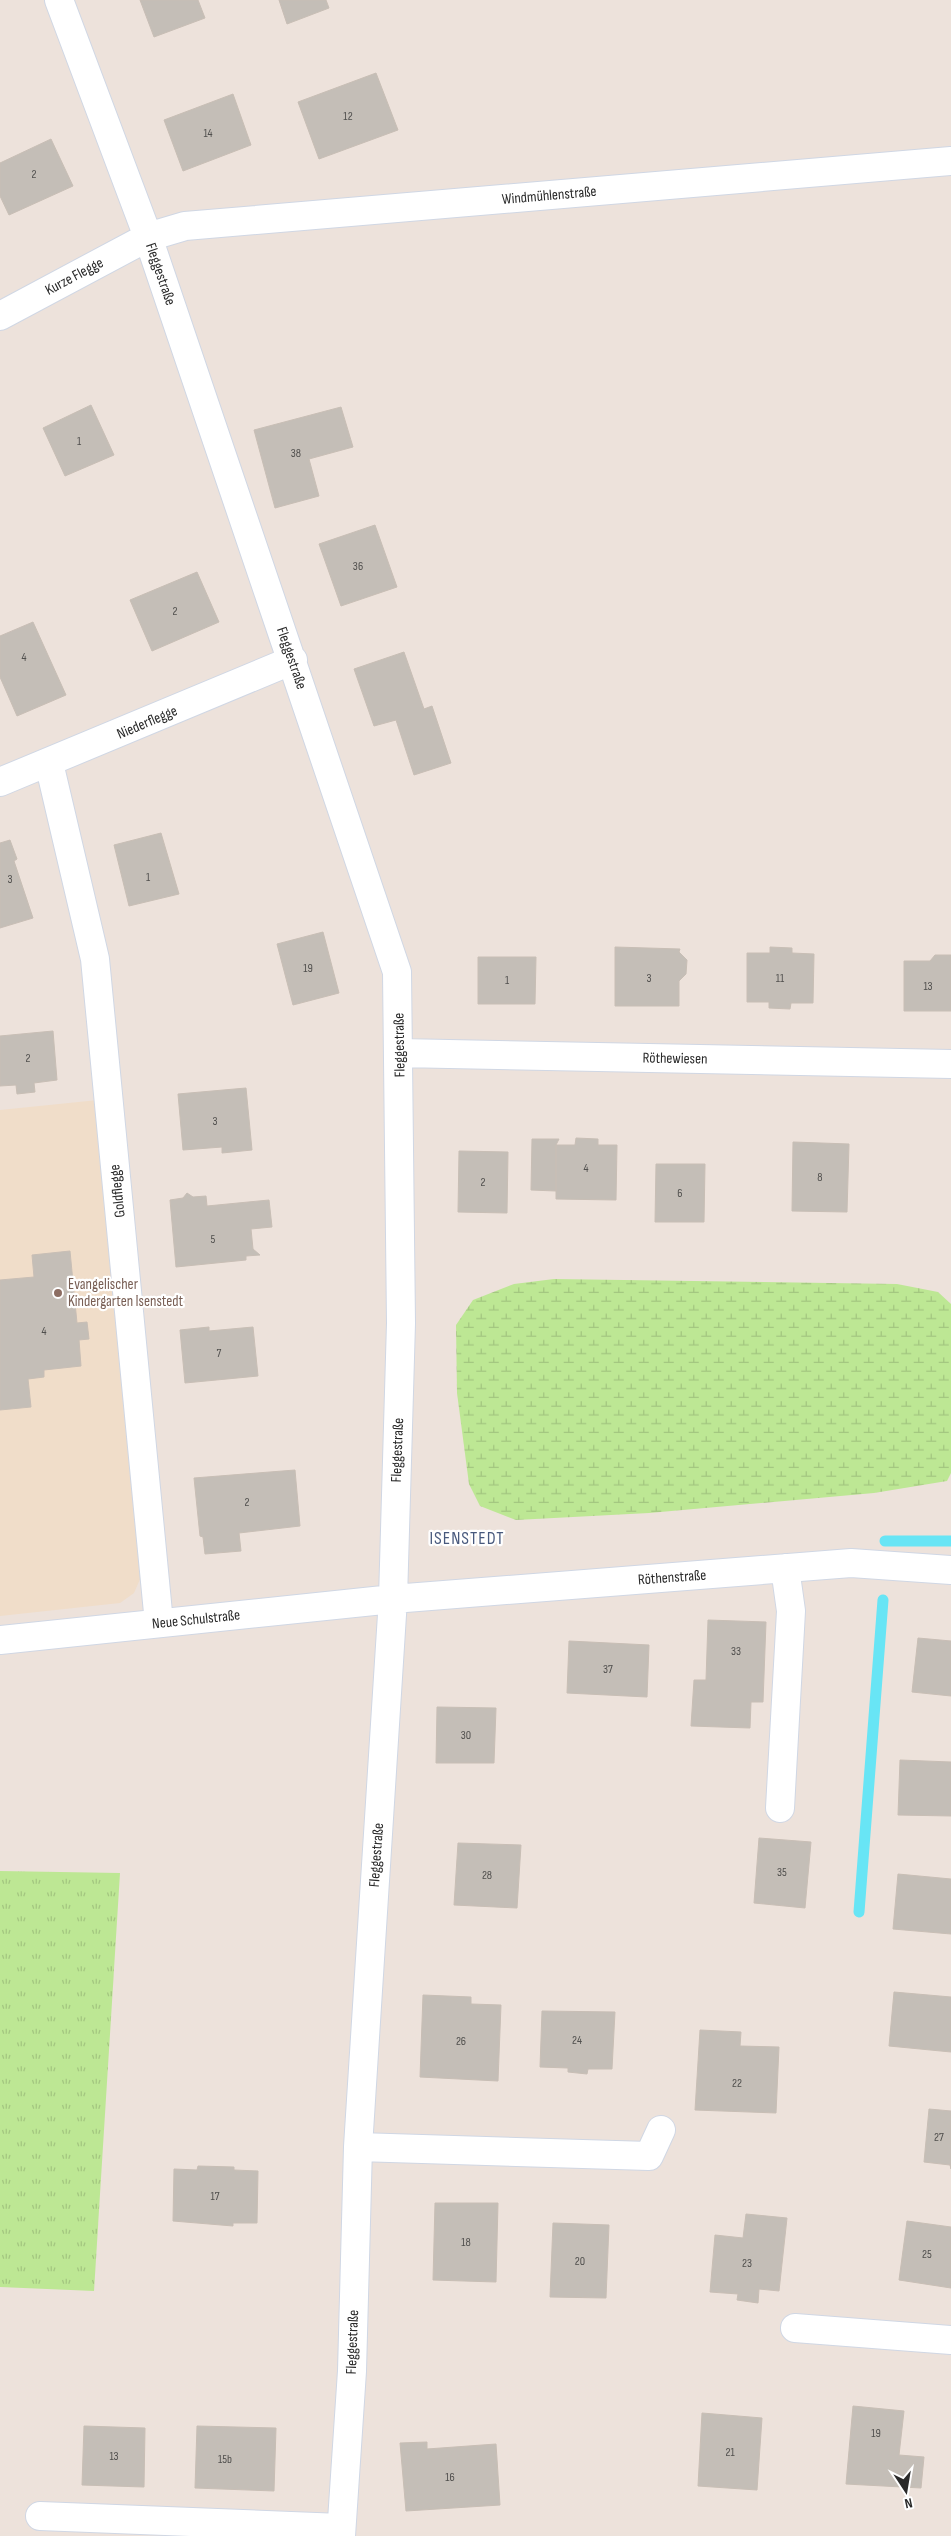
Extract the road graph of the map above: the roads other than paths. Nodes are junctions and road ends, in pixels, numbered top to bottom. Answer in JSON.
{"nodes":[{"id":1,"x":59,"y":0,"type":"edge"},
{"id":2,"x":951,"y":161,"type":"edge"},
{"id":3,"x":148,"y":237,"type":"junction"},
{"id":4,"x":0,"y":316,"type":"edge"},
{"id":5,"x":293,"y":660,"type":"junction"},
{"id":6,"x":49,"y":763,"type":"junction"},
{"id":7,"x":0,"y":782,"type":"edge"},
{"id":8,"x":400,"y":1053,"type":"junction"},
{"id":9,"x":951,"y":1064,"type":"edge"},
{"id":10,"x":785,"y":1568,"type":"junction"},
{"id":11,"x":951,"y":1570,"type":"edge"},
{"id":12,"x":393,"y":1599,"type":"junction"},
{"id":13,"x":159,"y":1623,"type":"junction"},
{"id":14,"x":0,"y":1640,"type":"edge"},
{"id":15,"x":780,"y":1808,"type":"dead end"},
{"id":16,"x":661,"y":2130,"type":"dead end"},
{"id":17,"x":358,"y":2147,"type":"junction"},
{"id":18,"x":795,"y":2328,"type":"dead end"},
{"id":19,"x":951,"y":2340,"type":"edge"},
{"id":20,"x":40,"y":2516,"type":"dead end"},
{"id":21,"x":341,"y":2532,"type":"edge"}],
"edges":[{"from":1,"to":3,"type":"street","name":"Fleggestraße"},
{"from":2,"to":3,"type":"street","name":"Windmühlenstraße"},
{"from":3,"to":4,"type":"street","name":"Kurze Flegge"},
{"from":3,"to":5,"type":"street","name":"Fleggestraße"},
{"from":5,"to":6,"type":"street","name":"Niederflegge"},
{"from":5,"to":8,"type":"street","name":"Fleggestraße"},
{"from":6,"to":7,"type":"street","name":"Niederflegge"},
{"from":6,"to":13,"type":"street","name":"Goldflegge"},
{"from":8,"to":9,"type":"street","name":"Röthewiesen"},
{"from":8,"to":12,"type":"street","name":"Fleggestraße"},
{"from":10,"to":11,"type":"street","name":"Röthenstraße"},
{"from":10,"to":12,"type":"street","name":"Röthenstraße"},
{"from":10,"to":15,"type":"street"},
{"from":12,"to":13,"type":"street","name":"Neue Schulstraße"},
{"from":12,"to":17,"type":"street","name":"Fleggestraße"},
{"from":13,"to":14,"type":"street","name":"Neue Schulstraße"},
{"from":16,"to":17,"type":"street"},
{"from":17,"to":21,"type":"street","name":"Fleggestraße"},
{"from":18,"to":19,"type":"street"},
{"from":20,"to":21,"type":"street"}]}
